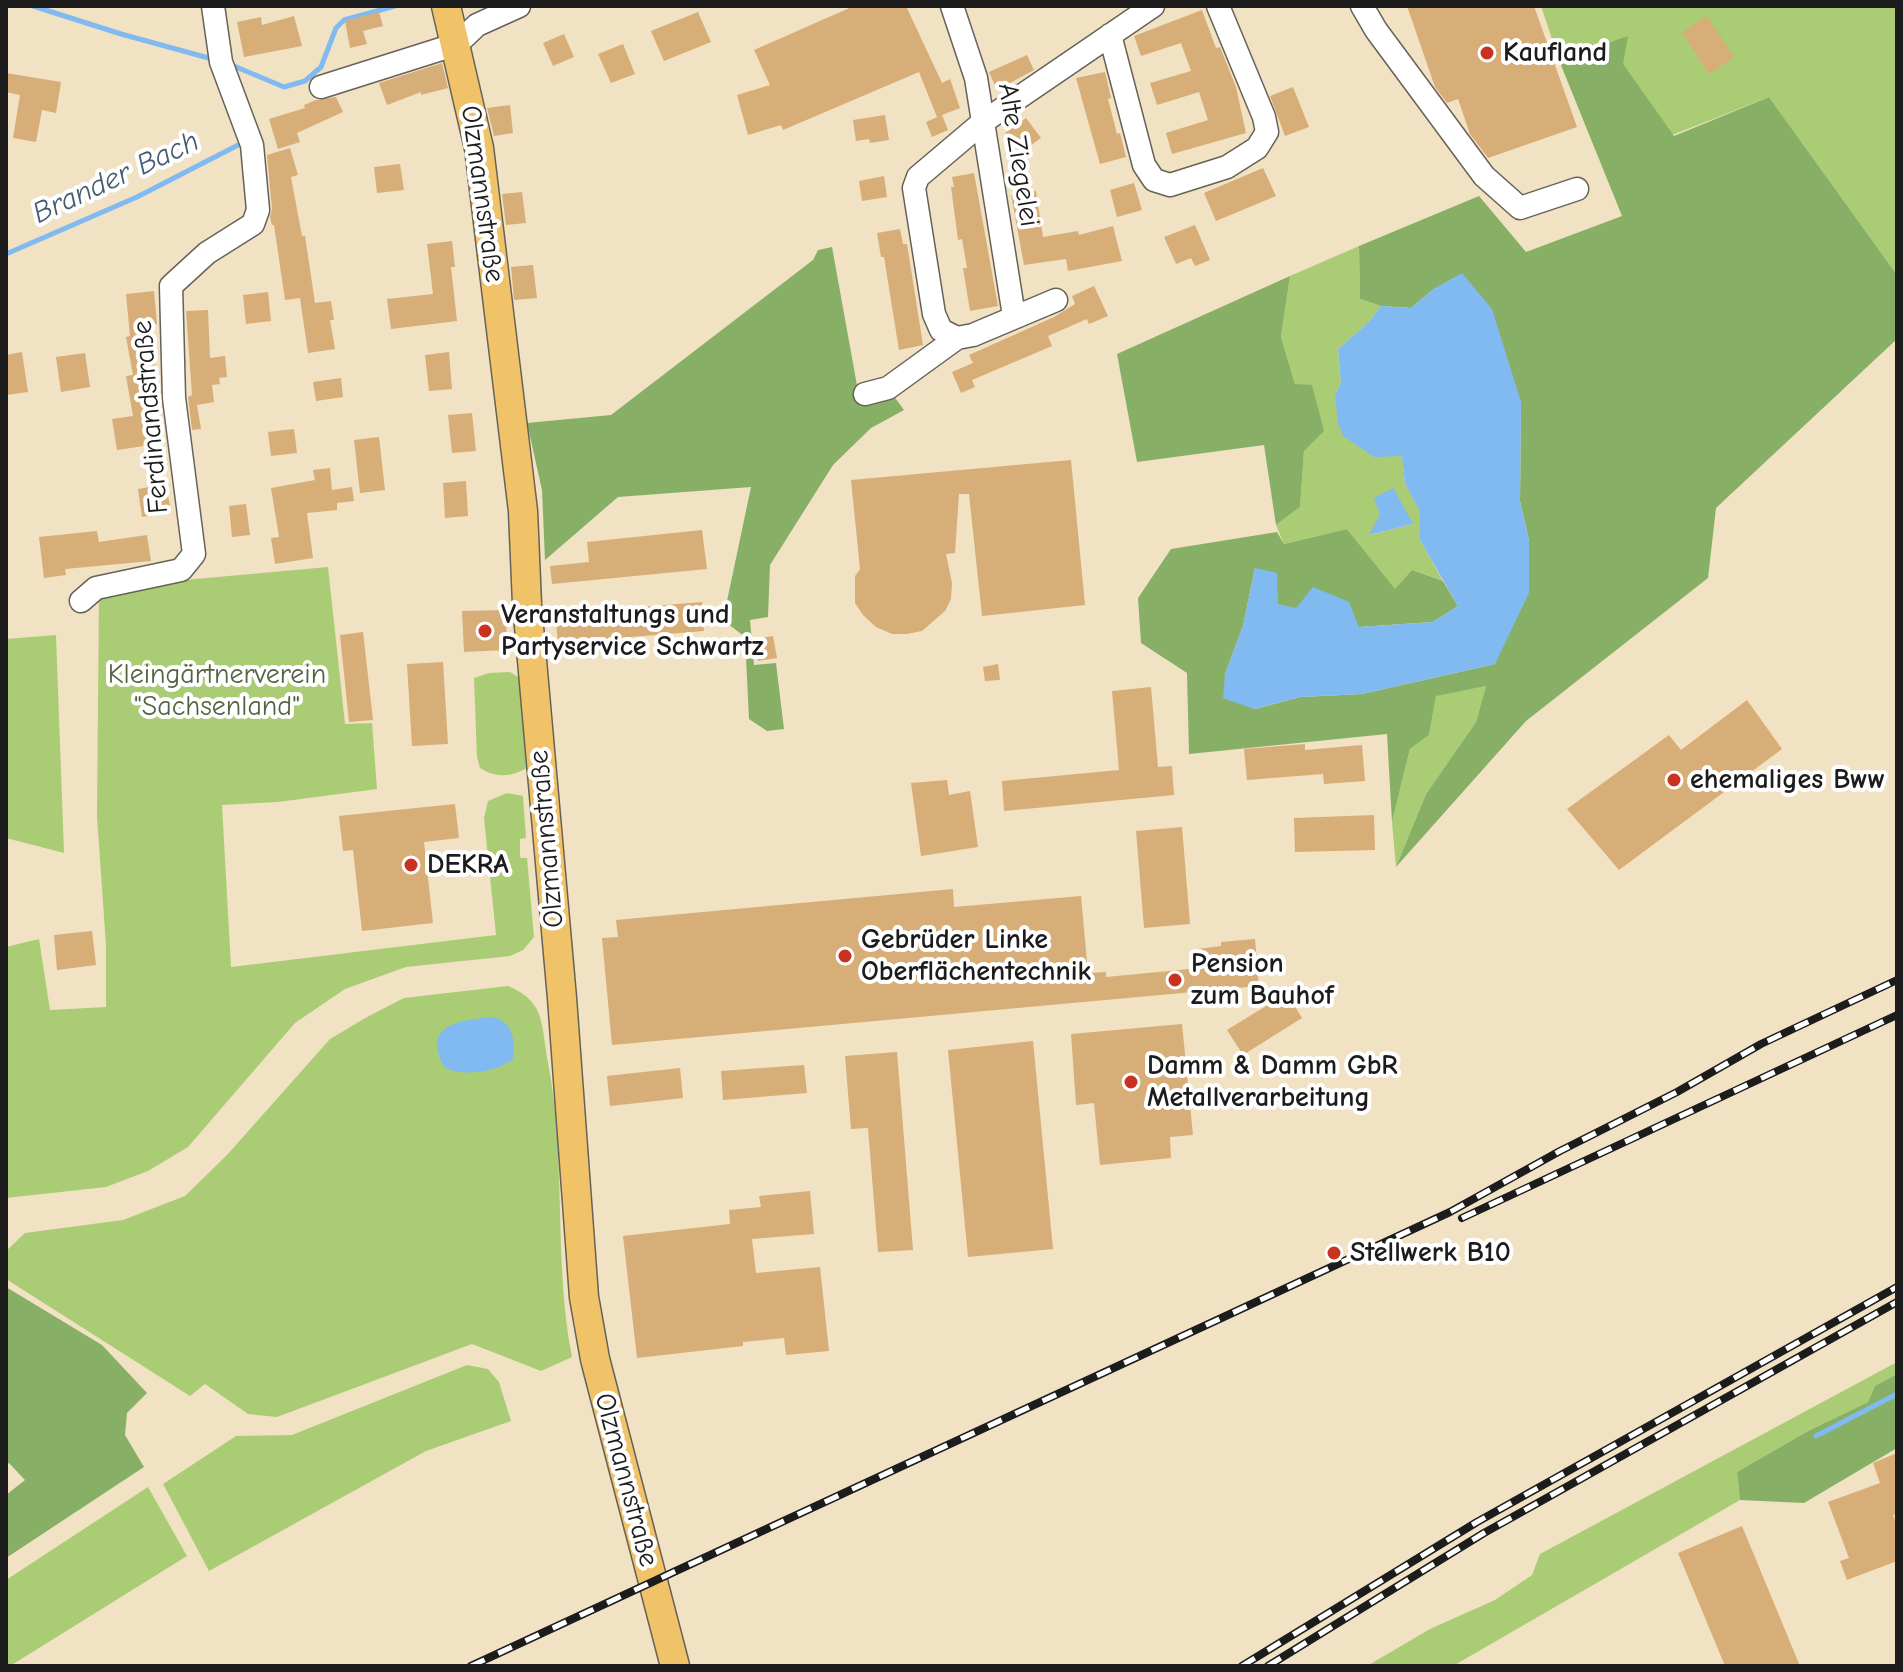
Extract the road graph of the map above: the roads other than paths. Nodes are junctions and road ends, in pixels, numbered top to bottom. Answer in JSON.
{"nodes":[{"id":1,"x":213,"y":6,"type":"edge"},
{"id":2,"x":519,"y":6,"type":"edge"},
{"id":3,"x":952,"y":6,"type":"edge"},
{"id":4,"x":1153,"y":6,"type":"edge"},
{"id":5,"x":1218,"y":6,"type":"edge"},
{"id":6,"x":1362,"y":6,"type":"edge"},
{"id":7,"x":451,"y":23,"type":"edge"},
{"id":8,"x":1110,"y":35,"type":"junction"},
{"id":9,"x":321,"y":87,"type":"dead end"},
{"id":10,"x":983,"y":122,"type":"junction"},
{"id":11,"x":1577,"y":189,"type":"dead end"},
{"id":12,"x":1056,"y":300,"type":"dead end"},
{"id":13,"x":1014,"y":316,"type":"junction"},
{"id":14,"x":957,"y":338,"type":"junction"},
{"id":15,"x":865,"y":394,"type":"dead end"},
{"id":16,"x":81,"y":601,"type":"dead end"},
{"id":17,"x":675,"y":1666,"type":"edge"}],
"edges":[{"from":1,"to":16,"type":"street","name":"Ferdinandstraße"},
{"from":2,"to":7,"type":"street"},
{"from":3,"to":10,"type":"street","name":"Alte Ziegelei"},
{"from":4,"to":8,"type":"street"},
{"from":5,"to":8,"type":"street"},
{"from":6,"to":11,"type":"street"},
{"from":7,"to":9,"type":"street"},
{"from":7,"to":17,"type":"main road","name":"Olzmannstraße"},
{"from":8,"to":10,"type":"street"},
{"from":10,"to":13,"type":"street","name":"Alte Ziegelei"},
{"from":10,"to":14,"type":"street"},
{"from":12,"to":13,"type":"street"},
{"from":13,"to":14,"type":"street"},
{"from":14,"to":15,"type":"street"}]}
